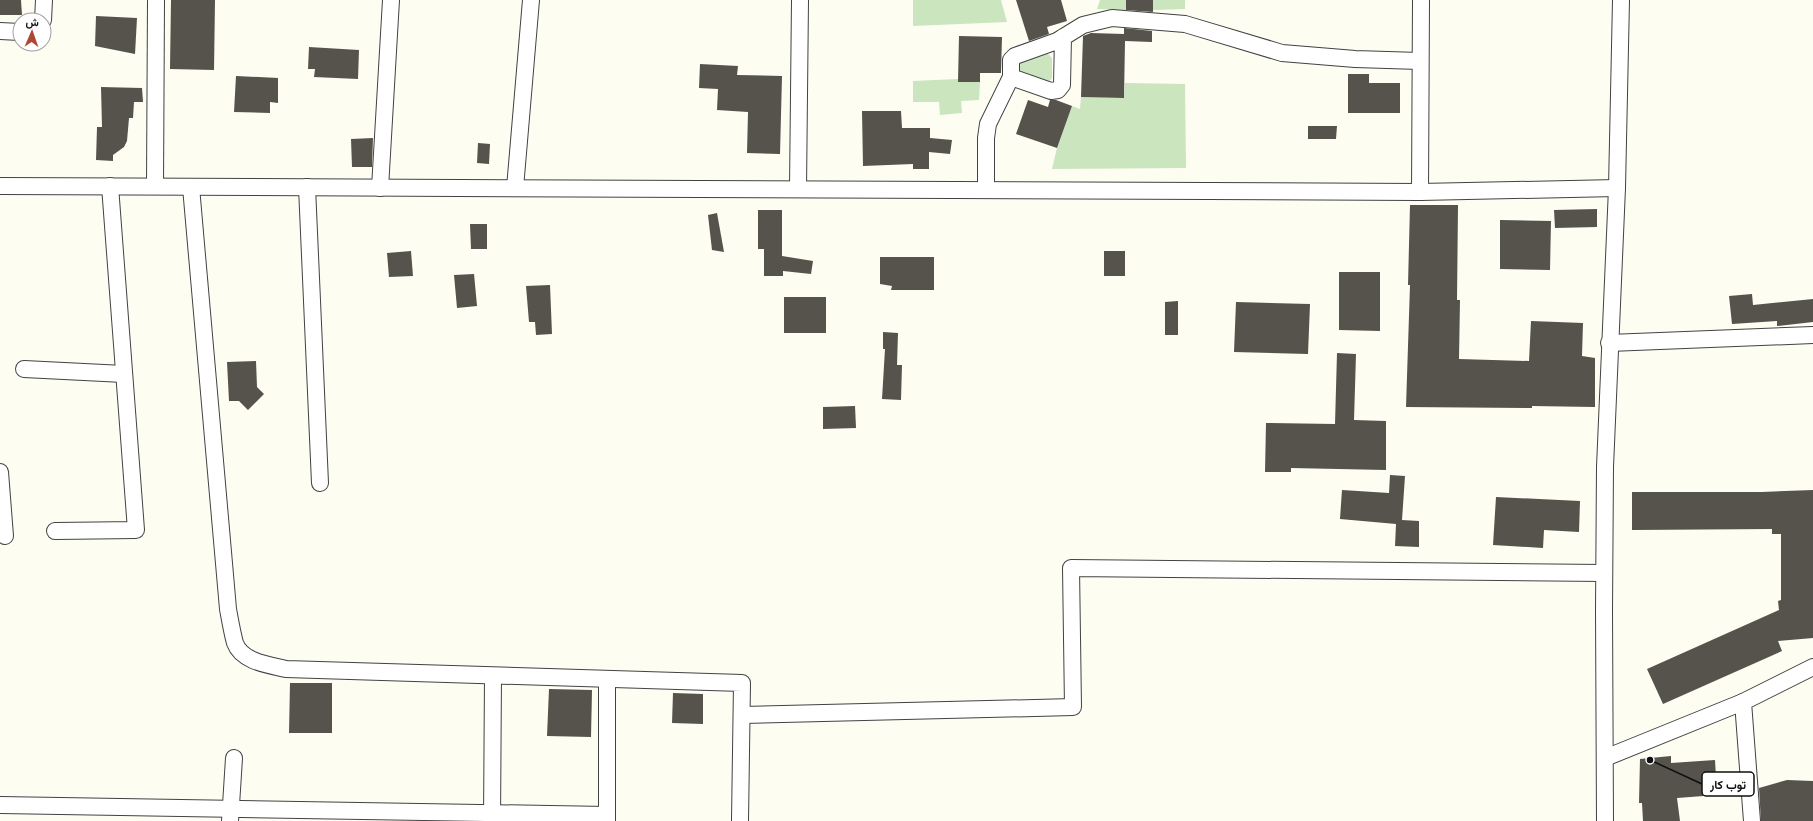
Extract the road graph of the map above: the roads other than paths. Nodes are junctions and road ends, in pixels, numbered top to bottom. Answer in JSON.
{"nodes":[{"id":1,"x":44,"y":0,"type":"edge"},
{"id":2,"x":156,"y":0,"type":"edge"},
{"id":3,"x":391,"y":0,"type":"edge"},
{"id":4,"x":531,"y":0,"type":"edge"},
{"id":5,"x":800,"y":0,"type":"edge"},
{"id":6,"x":1421,"y":0,"type":"edge"},
{"id":7,"x":1621,"y":0,"type":"edge"},
{"id":8,"x":43,"y":12,"type":"edge"},
{"id":9,"x":0,"y":31,"type":"edge"},
{"id":10,"x":12,"y":32,"type":"edge"},
{"id":11,"x":1063,"y":37,"type":"junction"},
{"id":12,"x":1420,"y":61,"type":"junction"},
{"id":13,"x":1011,"y":77,"type":"junction"},
{"id":14,"x":0,"y":186,"type":"edge"},
{"id":15,"x":110,"y":186,"type":"junction"},
{"id":16,"x":155,"y":186,"type":"junction"},
{"id":17,"x":191,"y":187,"type":"junction"},
{"id":18,"x":307,"y":187,"type":"junction"},
{"id":19,"x":380,"y":188,"type":"junction"},
{"id":20,"x":515,"y":188,"type":"junction"},
{"id":21,"x":1617,"y":188,"type":"junction"},
{"id":22,"x":798,"y":189,"type":"junction"},
{"id":23,"x":986,"y":190,"type":"junction"},
{"id":24,"x":1420,"y":192,"type":"junction"},
{"id":25,"x":1813,"y":335,"type":"edge"},
{"id":26,"x":1609,"y":343,"type":"junction"},
{"id":27,"x":24,"y":369,"type":"dead end"},
{"id":28,"x":124,"y":374,"type":"junction"},
{"id":29,"x":0,"y":472,"type":"edge"},
{"id":30,"x":320,"y":483,"type":"dead end"},
{"id":31,"x":55,"y":531,"type":"dead end"},
{"id":32,"x":5,"y":536,"type":"dead end"},
{"id":33,"x":1604,"y":573,"type":"junction"},
{"id":34,"x":1813,"y":667,"type":"edge"},
{"id":35,"x":493,"y":676,"type":"junction"},
{"id":36,"x":607,"y":679,"type":"junction"},
{"id":37,"x":1743,"y":702,"type":"junction"},
{"id":38,"x":742,"y":716,"type":"junction"},
{"id":39,"x":234,"y":758,"type":"dead end"},
{"id":40,"x":1605,"y":758,"type":"junction"},
{"id":41,"x":0,"y":805,"type":"edge"},
{"id":42,"x":231,"y":815,"type":"edge"},
{"id":43,"x":492,"y":817,"type":"edge"},
{"id":44,"x":607,"y":818,"type":"edge"},
{"id":45,"x":740,"y":821,"type":"edge"},
{"id":46,"x":1605,"y":821,"type":"edge"},
{"id":47,"x":1752,"y":821,"type":"edge"}],
"edges":[{"from":1,"to":8,"type":"street"},
{"from":2,"to":16,"type":"street"},
{"from":3,"to":19,"type":"street"},
{"from":4,"to":20,"type":"street"},
{"from":5,"to":22,"type":"street"},
{"from":6,"to":12,"type":"street"},
{"from":7,"to":21,"type":"street"},
{"from":9,"to":10,"type":"street"},
{"from":11,"to":12,"type":"street"},
{"from":11,"to":13,"type":"street"},
{"from":11,"to":13,"type":"street"},
{"from":12,"to":24,"type":"street"},
{"from":13,"to":23,"type":"street"},
{"from":14,"to":15,"type":"street"},
{"from":15,"to":16,"type":"street"},
{"from":15,"to":28,"type":"street"},
{"from":16,"to":17,"type":"street"},
{"from":17,"to":18,"type":"street"},
{"from":17,"to":35,"type":"street"},
{"from":18,"to":19,"type":"street"},
{"from":18,"to":30,"type":"street"},
{"from":19,"to":20,"type":"street"},
{"from":20,"to":22,"type":"street"},
{"from":21,"to":24,"type":"street"},
{"from":21,"to":26,"type":"street"},
{"from":22,"to":23,"type":"street"},
{"from":23,"to":24,"type":"street"},
{"from":25,"to":26,"type":"street"},
{"from":26,"to":33,"type":"street"},
{"from":27,"to":28,"type":"street"},
{"from":28,"to":31,"type":"street"},
{"from":29,"to":32,"type":"street"},
{"from":33,"to":38,"type":"street"},
{"from":33,"to":40,"type":"street"},
{"from":34,"to":37,"type":"street"},
{"from":35,"to":36,"type":"street"},
{"from":35,"to":43,"type":"street"},
{"from":36,"to":38,"type":"street"},
{"from":36,"to":44,"type":"street"},
{"from":37,"to":40,"type":"street"},
{"from":37,"to":47,"type":"street"},
{"from":38,"to":45,"type":"street"},
{"from":39,"to":42,"type":"street"},
{"from":40,"to":46,"type":"street"},
{"from":41,"to":42,"type":"street"},
{"from":42,"to":43,"type":"street"},
{"from":43,"to":44,"type":"street"}]}
